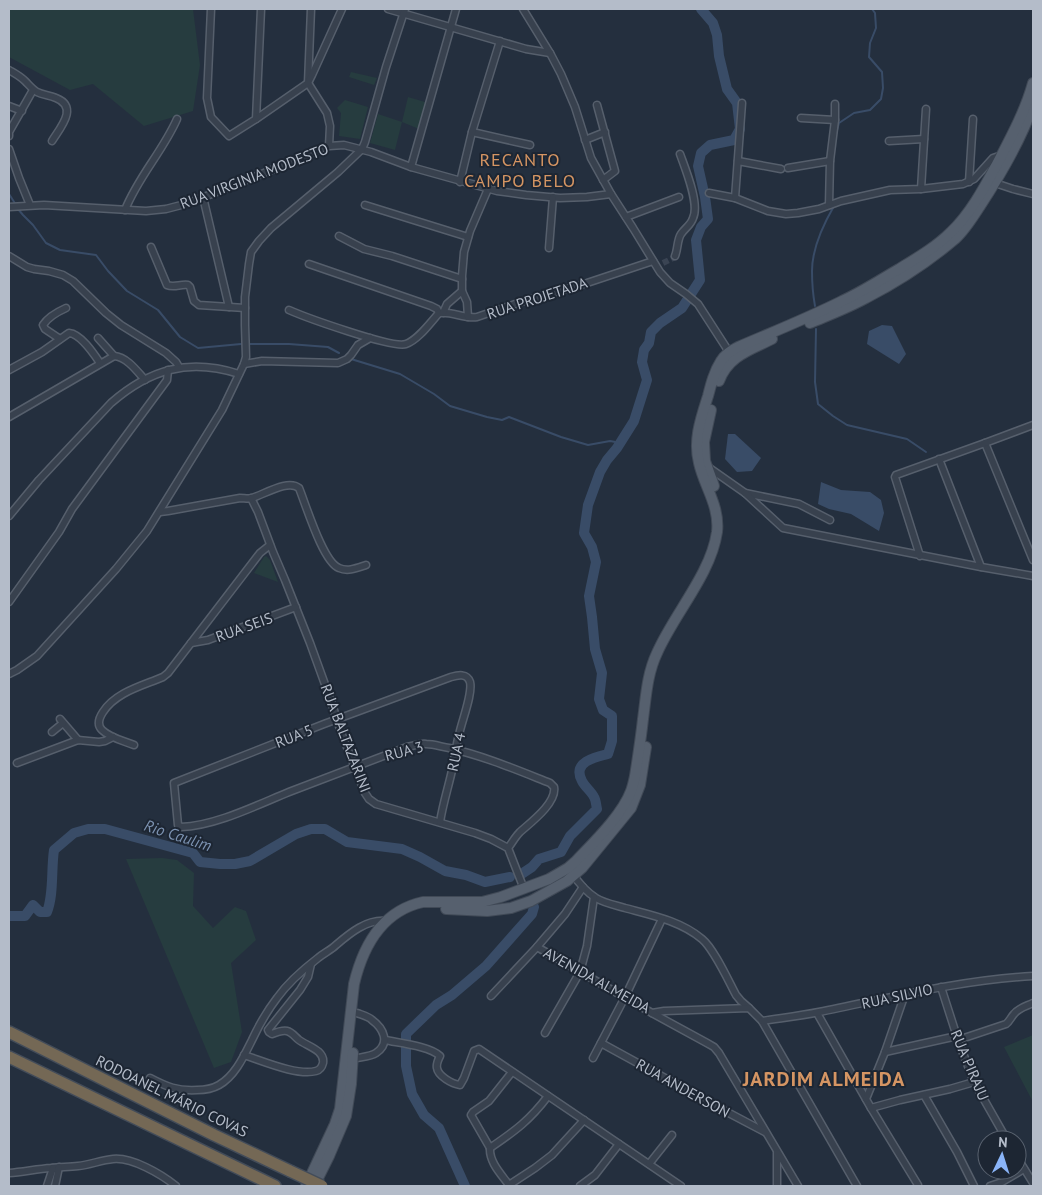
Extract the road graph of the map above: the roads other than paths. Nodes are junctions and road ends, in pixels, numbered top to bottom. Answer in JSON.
{"nodes":[{"id":1,"x":211,"y":9,"type":"edge"},
{"id":2,"x":261,"y":9,"type":"edge"},
{"id":3,"x":312,"y":9,"type":"edge"},
{"id":4,"x":342,"y":9,"type":"edge"},
{"id":5,"x":388,"y":9,"type":"edge"},
{"id":6,"x":456,"y":9,"type":"edge"},
{"id":7,"x":522,"y":9,"type":"edge"},
{"id":8,"x":404,"y":11,"type":"edge"},
{"id":9,"x":451,"y":28,"type":"junction"},
{"id":10,"x":500,"y":41,"type":"junction"},
{"id":11,"x":550,"y":53,"type":"junction"},
{"id":12,"x":9,"y":70,"type":"edge"},
{"id":13,"x":308,"y":83,"type":"junction"},
{"id":14,"x":1033,"y":83,"type":"edge"},
{"id":15,"x":33,"y":90,"type":"junction"},
{"id":16,"x":742,"y":103,"type":"dead end"},
{"id":17,"x":835,"y":104,"type":"dead end"},
{"id":18,"x":597,"y":105,"type":"dead end"},
{"id":19,"x":1033,"y":105,"type":"edge"},
{"id":20,"x":9,"y":106,"type":"edge"},
{"id":21,"x":926,"y":109,"type":"dead end"},
{"id":22,"x":22,"y":111,"type":"junction"},
{"id":23,"x":801,"y":118,"type":"dead end"},
{"id":24,"x":177,"y":119,"type":"dead end"},
{"id":25,"x":256,"y":119,"type":"junction"},
{"id":26,"x":973,"y":119,"type":"dead end"},
{"id":27,"x":835,"y":120,"type":"junction"},
{"id":28,"x":472,"y":132,"type":"junction"},
{"id":29,"x":605,"y":132,"type":"junction"},
{"id":30,"x":9,"y":133,"type":"edge"},
{"id":31,"x":585,"y":140,"type":"junction"},
{"id":32,"x":924,"y":140,"type":"junction"},
{"id":33,"x":52,"y":141,"type":"dead end"},
{"id":34,"x":890,"y":141,"type":"dead end"},
{"id":35,"x":530,"y":145,"type":"dead end"},
{"id":36,"x":329,"y":146,"type":"junction"},
{"id":37,"x":9,"y":149,"type":"edge"},
{"id":38,"x":362,"y":149,"type":"junction"},
{"id":39,"x":680,"y":154,"type":"dead end"},
{"id":40,"x":1005,"y":156,"type":"junction"},
{"id":41,"x":738,"y":161,"type":"junction"},
{"id":42,"x":830,"y":161,"type":"junction"},
{"id":43,"x":411,"y":167,"type":"junction"},
{"id":44,"x":603,"y":180,"type":"junction"},
{"id":45,"x":460,"y":182,"type":"junction"},
{"id":46,"x":969,"y":182,"type":"junction"},
{"id":47,"x":992,"y":182,"type":"junction"},
{"id":48,"x":488,"y":189,"type":"junction"},
{"id":49,"x":921,"y":189,"type":"junction"},
{"id":50,"x":709,"y":192,"type":"dead end"},
{"id":51,"x":611,"y":194,"type":"junction"},
{"id":52,"x":1033,"y":194,"type":"edge"},
{"id":53,"x":203,"y":197,"type":"junction"},
{"id":54,"x":553,"y":197,"type":"junction"},
{"id":55,"x":679,"y":197,"type":"dead end"},
{"id":56,"x":735,"y":198,"type":"junction"},
{"id":57,"x":30,"y":205,"type":"junction"},
{"id":58,"x":365,"y":205,"type":"dead end"},
{"id":59,"x":829,"y":205,"type":"junction"},
{"id":60,"x":9,"y":207,"type":"edge"},
{"id":61,"x":125,"y":210,"type":"junction"},
{"id":62,"x":626,"y":217,"type":"junction"},
{"id":63,"x":339,"y":236,"type":"dead end"},
{"id":64,"x":468,"y":237,"type":"junction"},
{"id":65,"x":151,"y":247,"type":"dead end"},
{"id":66,"x":550,"y":248,"type":"dead end"},
{"id":67,"x":9,"y":256,"type":"edge"},
{"id":68,"x":675,"y":256,"type":"tunnel mouth"},
{"id":69,"x":663,"y":263,"type":"tunnel mouth"},
{"id":70,"x":309,"y":264,"type":"dead end"},
{"id":71,"x":655,"y":264,"type":"junction"},
{"id":72,"x":462,"y":279,"type":"junction"},
{"id":73,"x":462,"y":291,"type":"junction"},
{"id":74,"x":228,"y":307,"type":"junction"},
{"id":75,"x":66,"y":308,"type":"dead end"},
{"id":76,"x":245,"y":308,"type":"junction"},
{"id":77,"x":289,"y":310,"type":"dead end"},
{"id":78,"x":441,"y":313,"type":"junction"},
{"id":79,"x":468,"y":318,"type":"junction"},
{"id":80,"x":355,"y":334,"type":"junction"},
{"id":81,"x":98,"y":338,"type":"dead end"},
{"id":82,"x":370,"y":338,"type":"junction"},
{"id":83,"x":60,"y":339,"type":"junction"},
{"id":84,"x":358,"y":345,"type":"junction"},
{"id":85,"x":731,"y":355,"type":"junction"},
{"id":86,"x":114,"y":356,"type":"junction"},
{"id":87,"x":100,"y":363,"type":"junction"},
{"id":88,"x":244,"y":364,"type":"junction"},
{"id":89,"x":179,"y":367,"type":"junction"},
{"id":90,"x":9,"y":370,"type":"edge"},
{"id":91,"x":168,"y":370,"type":"junction"},
{"id":92,"x":239,"y":374,"type":"junction"},
{"id":93,"x":145,"y":380,"type":"junction"},
{"id":94,"x":9,"y":417,"type":"edge"},
{"id":95,"x":1033,"y":424,"type":"edge"},
{"id":96,"x":985,"y":443,"type":"junction"},
{"id":97,"x":939,"y":459,"type":"junction"},
{"id":98,"x":708,"y":467,"type":"junction"},
{"id":99,"x":745,"y":493,"type":"junction"},
{"id":100,"x":251,"y":498,"type":"junction"},
{"id":101,"x":160,"y":512,"type":"junction"},
{"id":102,"x":9,"y":516,"type":"edge"},
{"id":103,"x":830,"y":520,"type":"dead end"},
{"id":104,"x":270,"y":545,"type":"junction"},
{"id":105,"x":920,"y":556,"type":"junction"},
{"id":106,"x":1033,"y":560,"type":"edge"},
{"id":107,"x":366,"y":565,"type":"dead end"},
{"id":108,"x":981,"y":567,"type":"junction"},
{"id":109,"x":1033,"y":576,"type":"edge"},
{"id":110,"x":9,"y":602,"type":"edge"},
{"id":111,"x":296,"y":607,"type":"junction"},
{"id":112,"x":191,"y":643,"type":"junction"},
{"id":113,"x":9,"y":674,"type":"edge"},
{"id":114,"x":470,"y":681,"type":"joint"},
{"id":115,"x":337,"y":720,"type":"junction"},
{"id":116,"x":52,"y":732,"type":"dead end"},
{"id":117,"x":113,"y":736,"type":"junction"},
{"id":118,"x":78,"y":740,"type":"junction"},
{"id":119,"x":134,"y":745,"type":"dead end"},
{"id":120,"x":456,"y":750,"type":"junction"},
{"id":121,"x":17,"y":763,"type":"dead end"},
{"id":122,"x":355,"y":767,"type":"junction"},
{"id":123,"x":440,"y":822,"type":"junction"},
{"id":124,"x":180,"y":826,"type":"joint"},
{"id":125,"x":508,"y":848,"type":"junction"},
{"id":126,"x":569,"y":875,"type":"junction"},
{"id":127,"x":539,"y":884,"type":"junction"},
{"id":128,"x":582,"y":886,"type":"junction"},
{"id":129,"x":524,"y":889,"type":"junction"},
{"id":130,"x":541,"y":895,"type":"junction"},
{"id":131,"x":501,"y":897,"type":"junction"},
{"id":132,"x":594,"y":897,"type":"junction"},
{"id":133,"x":505,"y":909,"type":"junction"},
{"id":134,"x":662,"y":919,"type":"junction"},
{"id":135,"x":386,"y":921,"type":"junction"},
{"id":136,"x":537,"y":947,"type":"junction"},
{"id":137,"x":311,"y":964,"type":"junction"},
{"id":138,"x":580,"y":972,"type":"junction"},
{"id":139,"x":1033,"y":976,"type":"edge"},
{"id":140,"x":941,"y":987,"type":"junction"},
{"id":141,"x":905,"y":994,"type":"junction"},
{"id":142,"x":490,"y":996,"type":"dead end"},
{"id":143,"x":625,"y":997,"type":"junction"},
{"id":144,"x":1033,"y":1003,"type":"edge"},
{"id":145,"x":749,"y":1008,"type":"junction"},
{"id":146,"x":357,"y":1013,"type":"junction"},
{"id":147,"x":652,"y":1013,"type":"junction"},
{"id":148,"x":817,"y":1013,"type":"junction"},
{"id":149,"x":762,"y":1021,"type":"junction"},
{"id":150,"x":9,"y":1032,"type":"edge"},
{"id":151,"x":546,"y":1033,"type":"dead end"},
{"id":152,"x":958,"y":1038,"type":"junction"},
{"id":153,"x":385,"y":1040,"type":"junction"},
{"id":154,"x":601,"y":1043,"type":"junction"},
{"id":155,"x":886,"y":1052,"type":"junction"},
{"id":156,"x":244,"y":1055,"type":"junction"},
{"id":157,"x":9,"y":1057,"type":"edge"},
{"id":158,"x":593,"y":1058,"type":"dead end"},
{"id":159,"x":353,"y":1059,"type":"junction"},
{"id":160,"x":512,"y":1072,"type":"junction"},
{"id":161,"x":150,"y":1078,"type":"dead end"},
{"id":162,"x":974,"y":1082,"type":"junction"},
{"id":163,"x":924,"y":1095,"type":"junction"},
{"id":164,"x":548,"y":1096,"type":"junction"},
{"id":165,"x":866,"y":1099,"type":"junction"},
{"id":166,"x":871,"y":1108,"type":"junction"},
{"id":167,"x":584,"y":1120,"type":"junction"},
{"id":168,"x":1001,"y":1130,"type":"edge"},
{"id":169,"x":766,"y":1132,"type":"junction"},
{"id":170,"x":672,"y":1135,"type":"dead end"},
{"id":171,"x":619,"y":1144,"type":"junction"},
{"id":172,"x":490,"y":1148,"type":"junction"},
{"id":173,"x":777,"y":1152,"type":"junction"},
{"id":174,"x":649,"y":1164,"type":"junction"},
{"id":175,"x":56,"y":1168,"type":"junction"},
{"id":176,"x":9,"y":1173,"type":"edge"},
{"id":177,"x":1005,"y":1180,"type":"edge"},
{"id":178,"x":918,"y":1185,"type":"dead end"},
{"id":179,"x":47,"y":1186,"type":"edge"},
{"id":180,"x":55,"y":1186,"type":"edge"},
{"id":181,"x":176,"y":1186,"type":"edge"},
{"id":182,"x":275,"y":1186,"type":"edge"},
{"id":183,"x":306,"y":1186,"type":"edge"},
{"id":184,"x":314,"y":1186,"type":"edge"},
{"id":185,"x":322,"y":1186,"type":"edge"},
{"id":186,"x":509,"y":1186,"type":"edge"},
{"id":187,"x":580,"y":1186,"type":"edge"},
{"id":188,"x":682,"y":1186,"type":"edge"},
{"id":189,"x":778,"y":1186,"type":"edge"},
{"id":190,"x":798,"y":1186,"type":"edge"},
{"id":191,"x":857,"y":1186,"type":"edge"},
{"id":192,"x":974,"y":1186,"type":"edge"},
{"id":193,"x":990,"y":1186,"type":"edge"}],
"edges":[{"from":1,"to":25,"type":"street"},
{"from":2,"to":25,"type":"street"},
{"from":3,"to":13,"type":"street"},
{"from":4,"to":13,"type":"street"},
{"from":5,"to":8,"type":"street"},
{"from":6,"to":9,"type":"street"},
{"from":7,"to":11,"type":"street"},
{"from":8,"to":9,"type":"street"},
{"from":8,"to":38,"type":"street"},
{"from":9,"to":10,"type":"street"},
{"from":9,"to":43,"type":"street"},
{"from":10,"to":11,"type":"street"},
{"from":10,"to":28,"type":"street"},
{"from":11,"to":31,"type":"street"},
{"from":12,"to":15,"type":"street"},
{"from":13,"to":25,"type":"street"},
{"from":13,"to":36,"type":"street"},
{"from":14,"to":40,"type":"main road"},
{"from":15,"to":22,"type":"street"},
{"from":15,"to":33,"type":"street"},
{"from":16,"to":41,"type":"street"},
{"from":17,"to":27,"type":"street"},
{"from":18,"to":29,"type":"street"},
{"from":19,"to":40,"type":"main road"},
{"from":20,"to":22,"type":"street"},
{"from":21,"to":32,"type":"street"},
{"from":22,"to":30,"type":"street"},
{"from":23,"to":27,"type":"street"},
{"from":24,"to":61,"type":"street"},
{"from":26,"to":46,"type":"street"},
{"from":27,"to":42,"type":"street"},
{"from":28,"to":35,"type":"street"},
{"from":28,"to":45,"type":"street"},
{"from":29,"to":31,"type":"street"},
{"from":29,"to":44,"type":"street"},
{"from":31,"to":44,"type":"street"},
{"from":32,"to":34,"type":"street"},
{"from":32,"to":49,"type":"street"},
{"from":36,"to":38,"type":"street","name":"RUA VIRGINIA MODESTO"},
{"from":36,"to":53,"type":"street","name":"RUA VIRGINIA MODESTO"},
{"from":37,"to":57,"type":"street"},
{"from":38,"to":43,"type":"street","name":"RUA VIRGINIA MODESTO"},
{"from":38,"to":76,"type":"street"},
{"from":39,"to":68,"type":"street"},
{"from":40,"to":46,"type":"street"},
{"from":40,"to":47,"type":"main road"},
{"from":41,"to":42,"type":"street"},
{"from":41,"to":56,"type":"street"},
{"from":42,"to":59,"type":"street"},
{"from":43,"to":45,"type":"street","name":"RUA VIRGINIA MODESTO"},
{"from":44,"to":51,"type":"street"},
{"from":45,"to":48,"type":"street","name":"RUA VIRGINIA MODESTO"},
{"from":46,"to":49,"type":"street"},
{"from":47,"to":52,"type":"street"},
{"from":47,"to":85,"type":"main road"},
{"from":48,"to":54,"type":"street","name":"RUA VIRGINIA MODESTO"},
{"from":48,"to":64,"type":"street"},
{"from":49,"to":59,"type":"street"},
{"from":50,"to":56,"type":"street"},
{"from":51,"to":54,"type":"street","name":"RUA VIRGINIA MODESTO"},
{"from":51,"to":62,"type":"street"},
{"from":53,"to":61,"type":"street","name":"RUA VIRGINIA MODESTO"},
{"from":53,"to":74,"type":"street"},
{"from":54,"to":66,"type":"street"},
{"from":55,"to":62,"type":"street"},
{"from":56,"to":59,"type":"street"},
{"from":57,"to":60,"type":"street","name":"RUA VIRGINIA MODESTO"},
{"from":57,"to":61,"type":"street","name":"RUA VIRGINIA MODESTO"},
{"from":58,"to":64,"type":"street"},
{"from":62,"to":71,"type":"street"},
{"from":63,"to":72,"type":"street"},
{"from":64,"to":72,"type":"street"},
{"from":65,"to":74,"type":"street"},
{"from":67,"to":89,"type":"street"},
{"from":69,"to":71,"type":"street","name":"RUA PROJETADA"},
{"from":70,"to":78,"type":"street","name":"RUA PROJETADA"},
{"from":71,"to":79,"type":"street","name":"RUA PROJETADA"},
{"from":71,"to":85,"type":"street"},
{"from":72,"to":73,"type":"street"},
{"from":73,"to":78,"type":"street"},
{"from":73,"to":79,"type":"street"},
{"from":74,"to":76,"type":"street"},
{"from":75,"to":83,"type":"street"},
{"from":76,"to":88,"type":"street"},
{"from":77,"to":80,"type":"street"},
{"from":78,"to":79,"type":"street","name":"RUA PROJETADA"},
{"from":78,"to":82,"type":"street"},
{"from":80,"to":82,"type":"street"},
{"from":80,"to":84,"type":"street"},
{"from":81,"to":86,"type":"street"},
{"from":82,"to":84,"type":"street"},
{"from":83,"to":87,"type":"street"},
{"from":83,"to":90,"type":"street"},
{"from":84,"to":88,"type":"street"},
{"from":85,"to":98,"type":"main road"},
{"from":85,"to":126,"type":"main road"},
{"from":86,"to":87,"type":"street"},
{"from":86,"to":93,"type":"street"},
{"from":87,"to":94,"type":"street"},
{"from":88,"to":92,"type":"street"},
{"from":89,"to":91,"type":"street"},
{"from":89,"to":92,"type":"street"},
{"from":91,"to":93,"type":"street"},
{"from":91,"to":110,"type":"street"},
{"from":92,"to":101,"type":"street"},
{"from":93,"to":102,"type":"street"},
{"from":95,"to":96,"type":"street"},
{"from":96,"to":97,"type":"street"},
{"from":96,"to":106,"type":"street"},
{"from":97,"to":105,"type":"street"},
{"from":97,"to":108,"type":"street"},
{"from":98,"to":99,"type":"street"},
{"from":98,"to":126,"type":"main road"},
{"from":99,"to":103,"type":"street"},
{"from":99,"to":105,"type":"street"},
{"from":100,"to":101,"type":"street"},
{"from":100,"to":104,"type":"street","name":"RUA BALTAZARINI"},
{"from":100,"to":107,"type":"street"},
{"from":101,"to":113,"type":"street"},
{"from":104,"to":111,"type":"street","name":"RUA BALTAZARINI"},
{"from":104,"to":112,"type":"street"},
{"from":105,"to":108,"type":"street"},
{"from":108,"to":109,"type":"street"},
{"from":111,"to":112,"type":"street","name":"RUA SEIS"},
{"from":111,"to":115,"type":"street","name":"RUA BALTAZARINI"},
{"from":112,"to":117,"type":"street"},
{"from":114,"to":115,"type":"street","name":"RUA 5"},
{"from":114,"to":120,"type":"street","name":"RUA 4"},
{"from":115,"to":122,"type":"street","name":"RUA BALTAZARINI"},
{"from":115,"to":124,"type":"street","name":"RUA 5"},
{"from":116,"to":118,"type":"street"},
{"from":117,"to":118,"type":"street"},
{"from":117,"to":119,"type":"street"},
{"from":118,"to":121,"type":"street"},
{"from":120,"to":122,"type":"street","name":"RUA 3"},
{"from":120,"to":123,"type":"street","name":"RUA 4"},
{"from":120,"to":125,"type":"street","name":"RUA 3"},
{"from":122,"to":123,"type":"street","name":"RUA BALTAZARINI"},
{"from":122,"to":124,"type":"street","name":"RUA 3"},
{"from":123,"to":125,"type":"street","name":"RUA BALTAZARINI"},
{"from":125,"to":129,"type":"street"},
{"from":126,"to":127,"type":"main road"},
{"from":126,"to":128,"type":"street"},
{"from":126,"to":130,"type":"main road"},
{"from":127,"to":129,"type":"main road"},
{"from":127,"to":130,"type":"main road"},
{"from":128,"to":132,"type":"street"},
{"from":128,"to":136,"type":"street"},
{"from":129,"to":131,"type":"main road"},
{"from":130,"to":133,"type":"main road"},
{"from":131,"to":133,"type":"main road"},
{"from":131,"to":135,"type":"main road"},
{"from":132,"to":134,"type":"street"},
{"from":132,"to":138,"type":"street"},
{"from":133,"to":146,"type":"main road"},
{"from":134,"to":143,"type":"street"},
{"from":134,"to":145,"type":"street"},
{"from":135,"to":137,"type":"street"},
{"from":135,"to":183,"type":"main road"},
{"from":136,"to":138,"type":"street","name":"AVENIDA ALMEIDA"},
{"from":136,"to":142,"type":"street"},
{"from":137,"to":156,"type":"street"},
{"from":137,"to":156,"type":"street"},
{"from":138,"to":143,"type":"street","name":"AVENIDA ALMEIDA"},
{"from":138,"to":151,"type":"street"},
{"from":139,"to":140,"type":"street","name":"RUA SILVIO"},
{"from":140,"to":141,"type":"street","name":"RUA SILVIO"},
{"from":140,"to":152,"type":"street","name":"RUA PIRAJU"},
{"from":141,"to":148,"type":"street","name":"RUA SILVIO"},
{"from":141,"to":155,"type":"street"},
{"from":143,"to":147,"type":"street","name":"AVENIDA ALMEIDA"},
{"from":143,"to":154,"type":"street"},
{"from":144,"to":152,"type":"street"},
{"from":145,"to":147,"type":"street","name":"AVENIDA ALMEIDA"},
{"from":145,"to":149,"type":"street"},
{"from":146,"to":153,"type":"street"},
{"from":146,"to":159,"type":"main road"},
{"from":147,"to":169,"type":"street"},
{"from":148,"to":149,"type":"street","name":"RUA SILVIO"},
{"from":148,"to":165,"type":"street"},
{"from":149,"to":191,"type":"street"},
{"from":150,"to":185,"type":"highway","name":"RODOANEL MÁRIO COVAS","bridge":true},
{"from":152,"to":155,"type":"street"},
{"from":152,"to":162,"type":"street","name":"RUA PIRAJU"},
{"from":153,"to":159,"type":"street"},
{"from":153,"to":160,"type":"street"},
{"from":154,"to":158,"type":"street"},
{"from":154,"to":169,"type":"street","name":"RUA ANDERSON"},
{"from":155,"to":165,"type":"street"},
{"from":156,"to":161,"type":"street"},
{"from":157,"to":182,"type":"highway"},
{"from":159,"to":184,"type":"main road"},
{"from":160,"to":164,"type":"street"},
{"from":160,"to":172,"type":"street"},
{"from":162,"to":163,"type":"street"},
{"from":162,"to":168,"type":"street","name":"RUA PIRAJU"},
{"from":163,"to":166,"type":"street"},
{"from":163,"to":192,"type":"street"},
{"from":164,"to":167,"type":"street"},
{"from":164,"to":172,"type":"street"},
{"from":165,"to":166,"type":"street"},
{"from":166,"to":178,"type":"street"},
{"from":167,"to":171,"type":"street"},
{"from":167,"to":186,"type":"street"},
{"from":169,"to":173,"type":"street"},
{"from":170,"to":174,"type":"street"},
{"from":171,"to":174,"type":"street"},
{"from":171,"to":187,"type":"street"},
{"from":172,"to":186,"type":"street"},
{"from":173,"to":189,"type":"street"},
{"from":173,"to":190,"type":"street"},
{"from":174,"to":188,"type":"street"},
{"from":175,"to":176,"type":"street"},
{"from":175,"to":179,"type":"street"},
{"from":175,"to":180,"type":"street"},
{"from":175,"to":181,"type":"street"},
{"from":177,"to":193,"type":"street"}]}
